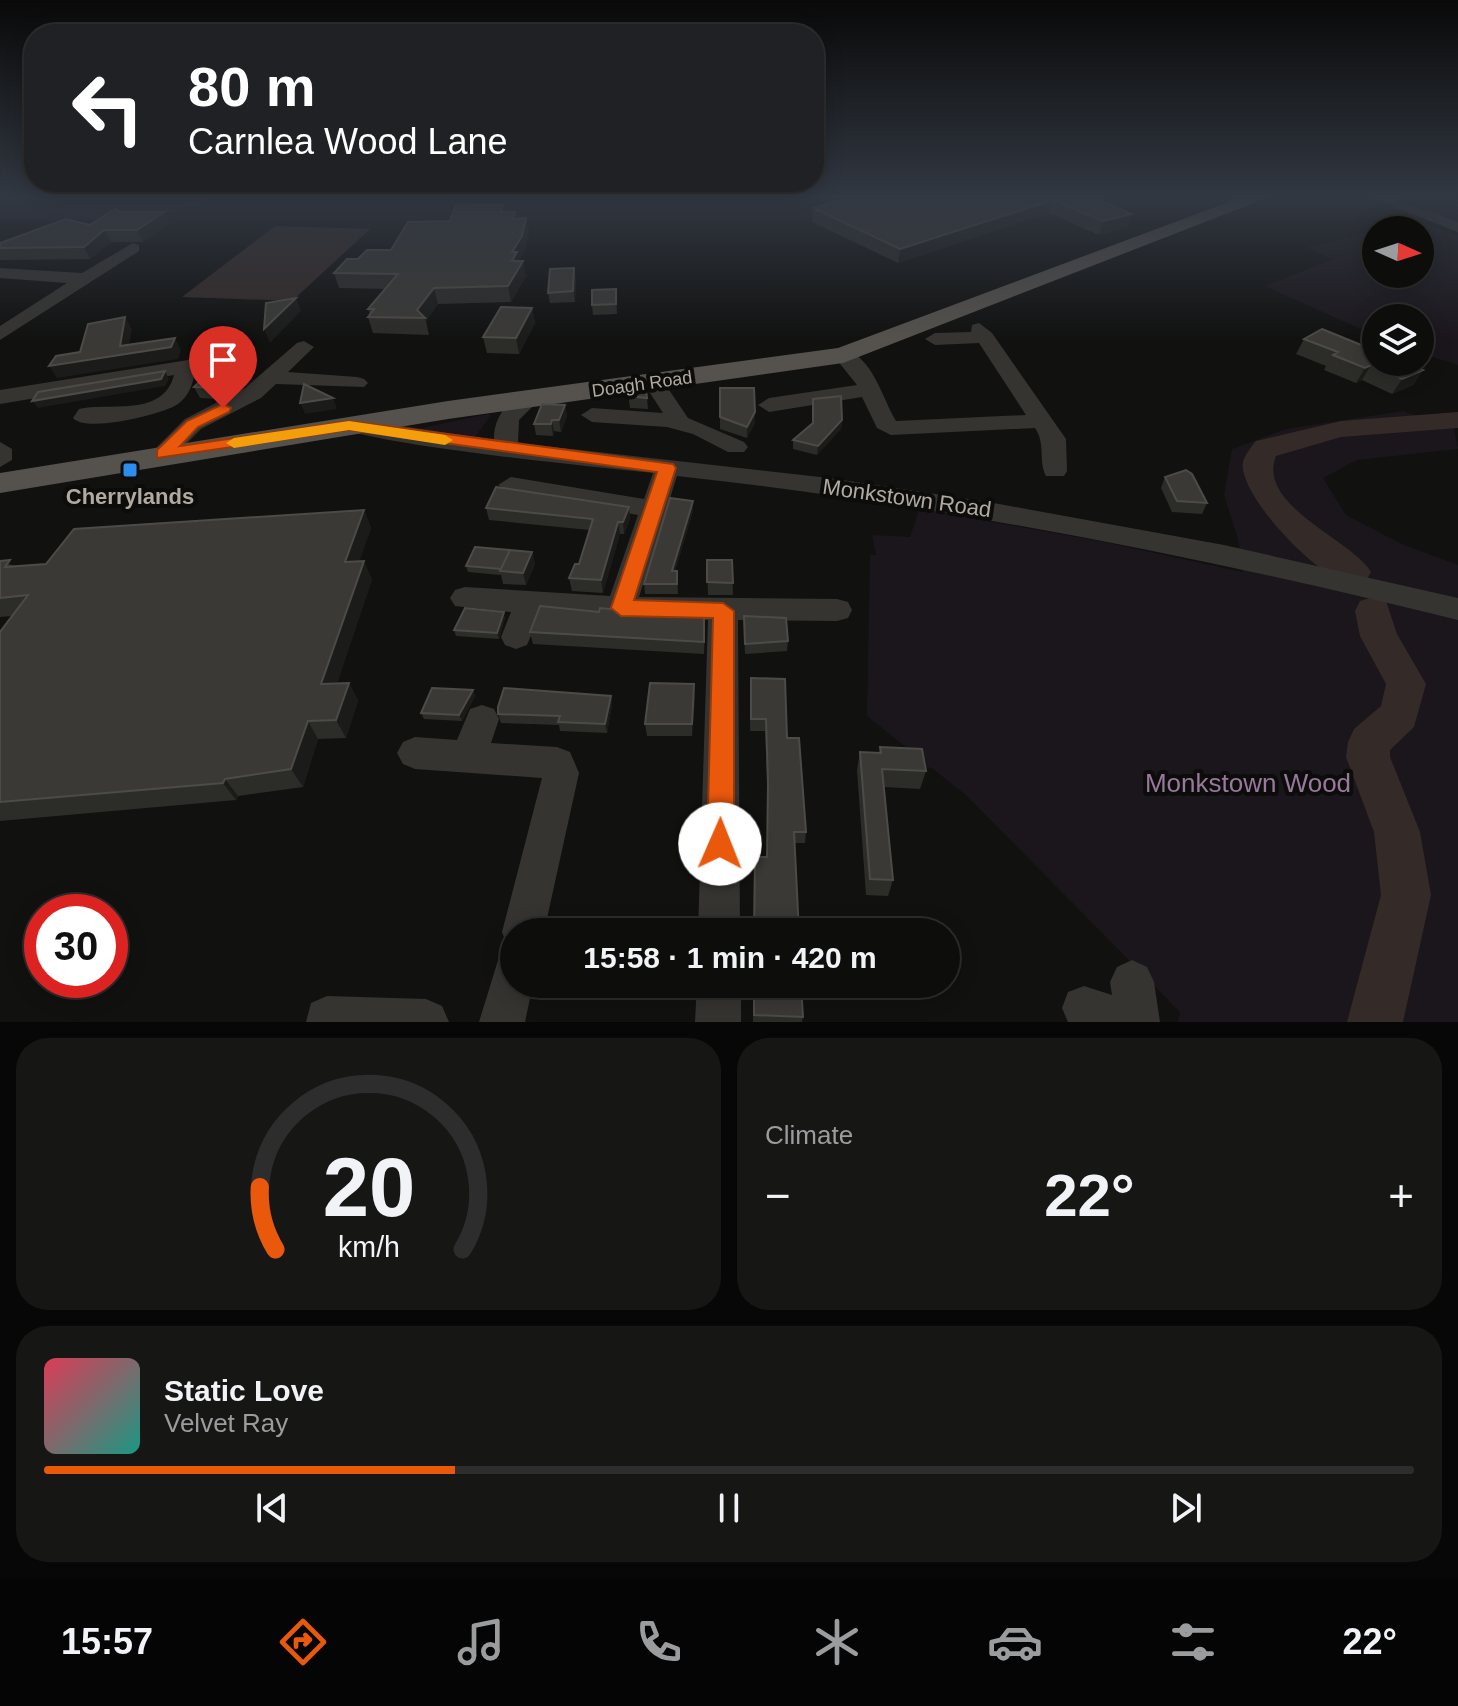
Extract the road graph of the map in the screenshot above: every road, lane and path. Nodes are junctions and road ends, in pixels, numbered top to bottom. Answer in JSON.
{"nodes":[{"id":1,"x":1134,"y":245,"type":"edge"},
{"id":2,"x":133,"y":248,"type":"dead end"},
{"id":3,"x":0,"y":273,"type":"edge"},
{"id":4,"x":87,"y":279,"type":"junction"},
{"id":5,"x":0,"y":334,"type":"edge"},
{"id":6,"x":935,"y":339,"type":"dead end"},
{"id":7,"x":304,"y":347,"type":"dead end"},
{"id":8,"x":843,"y":355,"type":"junction"},
{"id":9,"x":269,"y":377,"type":"junction"},
{"id":10,"x":654,"y":382,"type":"junction"},
{"id":11,"x":357,"y":383,"type":"dead end"},
{"id":12,"x":870,"y":389,"type":"junction"},
{"id":13,"x":0,"y":397,"type":"edge"},
{"id":14,"x":529,"y":399,"type":"junction"},
{"id":15,"x":783,"y":408,"type":"dead end"},
{"id":16,"x":87,"y":414,"type":"dead end"},
{"id":17,"x":592,"y":415,"type":"dead end"},
{"id":18,"x":678,"y":419,"type":"junction"},
{"id":19,"x":1042,"y":421,"type":"junction"},
{"id":20,"x":349,"y":425,"type":"junction"},
{"id":21,"x":736,"y":447,"type":"dead end"},
{"id":22,"x":0,"y":449,"type":"edge"},
{"id":23,"x":507,"y":449,"type":"junction"},
{"id":24,"x":163,"y":454,"type":"junction"},
{"id":25,"x":0,"y":460,"type":"edge"},
{"id":26,"x":667,"y":468,"type":"junction"},
{"id":27,"x":1055,"y":471,"type":"dead end"},
{"id":28,"x":0,"y":483,"type":"edge"},
{"id":29,"x":522,"y":491,"type":"edge"},
{"id":30,"x":653,"y":509,"type":"junction"},
{"id":31,"x":465,"y":598,"type":"dead end"},
{"id":32,"x":529,"y":603,"type":"junction"},
{"id":33,"x":621,"y":608,"type":"junction"},
{"id":34,"x":1458,"y":609,"type":"edge"},
{"id":35,"x":837,"y":610,"type":"dead end"},
{"id":36,"x":723,"y":611,"type":"junction"},
{"id":37,"x":516,"y":637,"type":"dead end"},
{"id":38,"x":482,"y":719,"type":"dead end"},
{"id":39,"x":415,"y":753,"type":"dead end"},
{"id":40,"x":469,"y":756,"type":"junction"},
{"id":41,"x":526,"y":918,"type":"edge"},
{"id":42,"x":719,"y":918,"type":"edge"},
{"id":43,"x":508,"y":998,"type":"edge"},
{"id":44,"x":719,"y":998,"type":"edge"},
{"id":45,"x":327,"y":1019,"type":"dead end"},
{"id":46,"x":426,"y":1022,"type":"edge"},
{"id":47,"x":502,"y":1022,"type":"edge"},
{"id":48,"x":718,"y":1022,"type":"edge"}],
"edges":[{"from":1,"to":8,"type":"main road","name":"Doagh Road"},
{"from":2,"to":4,"type":"street"},
{"from":3,"to":4,"type":"street"},
{"from":4,"to":5,"type":"street"},
{"from":6,"to":19,"type":"street"},
{"from":7,"to":9,"type":"street"},
{"from":8,"to":10,"type":"main road","name":"Doagh Road"},
{"from":8,"to":12,"type":"street"},
{"from":9,"to":11,"type":"street"},
{"from":9,"to":24,"type":"street"},
{"from":10,"to":14,"type":"main road","name":"Doagh Road"},
{"from":10,"to":18,"type":"street"},
{"from":12,"to":15,"type":"street"},
{"from":12,"to":19,"type":"street"},
{"from":13,"to":16,"type":"street"},
{"from":14,"to":20,"type":"main road","name":"Doagh Road"},
{"from":14,"to":23,"type":"street"},
{"from":17,"to":18,"type":"street"},
{"from":18,"to":21,"type":"street"},
{"from":19,"to":27,"type":"street"},
{"from":20,"to":23,"type":"street","name":"Monkstown Road"},
{"from":20,"to":24,"type":"main road","name":"Doagh Road"},
{"from":22,"to":25,"type":"street"},
{"from":23,"to":26,"type":"street","name":"Monkstown Road"},
{"from":24,"to":28,"type":"main road","name":"Doagh Road"},
{"from":26,"to":30,"type":"street"},
{"from":26,"to":34,"type":"street","name":"Monkstown Road"},
{"from":29,"to":30,"type":"street"},
{"from":30,"to":33,"type":"street"},
{"from":31,"to":32,"type":"street"},
{"from":32,"to":33,"type":"street"},
{"from":32,"to":37,"type":"street"},
{"from":33,"to":36,"type":"street"},
{"from":35,"to":36,"type":"street"},
{"from":36,"to":42,"type":"street"},
{"from":38,"to":40,"type":"street"},
{"from":39,"to":40,"type":"street"},
{"from":40,"to":41,"type":"street"},
{"from":43,"to":47,"type":"street"},
{"from":44,"to":48,"type":"street"},
{"from":45,"to":46,"type":"street"}]}
